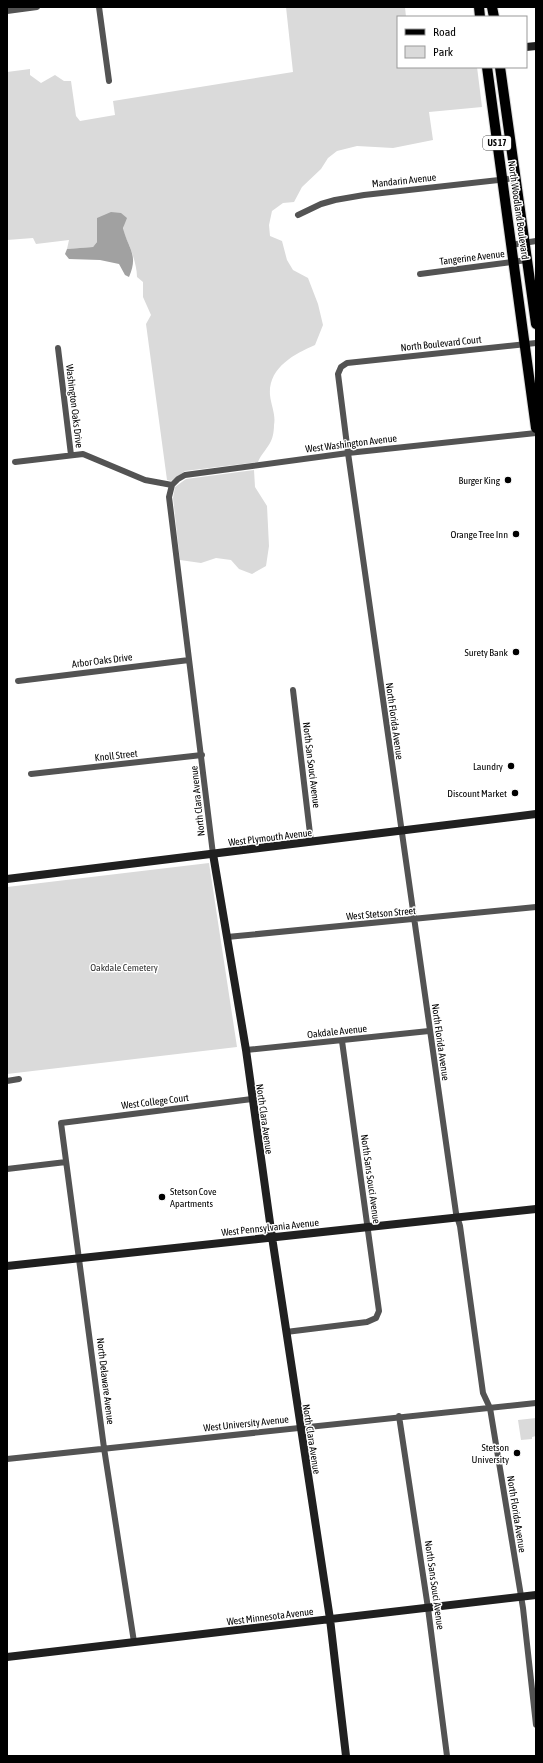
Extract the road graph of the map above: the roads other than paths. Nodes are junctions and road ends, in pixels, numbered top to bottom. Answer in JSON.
{"nodes":[{"id":1,"x":37,"y":7,"type":"edge"},
{"id":2,"x":99,"y":7,"type":"edge"},
{"id":3,"x":7,"y":11,"type":"edge"},
{"id":4,"x":487,"y":68,"type":"edge"},
{"id":5,"x":500,"y":68,"type":"edge"},
{"id":6,"x":109,"y":81,"type":"dead end"},
{"id":7,"x":516,"y":178,"type":"junction"},
{"id":8,"x":502,"y":180,"type":"junction"},
{"id":9,"x":298,"y":215,"type":"dead end"},
{"id":10,"x":536,"y":241,"type":"edge"},
{"id":11,"x":525,"y":242,"type":"junction"},
{"id":12,"x":511,"y":245,"type":"junction"},
{"id":13,"x":527,"y":260,"type":"junction"},
{"id":14,"x":514,"y":262,"type":"junction"},
{"id":15,"x":420,"y":274,"type":"dead end"},
{"id":16,"x":536,"y":325,"type":"edge"},
{"id":17,"x":523,"y":328,"type":"junction"},
{"id":18,"x":536,"y":343,"type":"edge"},
{"id":19,"x":525,"y":344,"type":"junction"},
{"id":20,"x":58,"y":348,"type":"dead end"},
{"id":21,"x":347,"y":363,"type":"joint"},
{"id":22,"x":536,"y":428,"type":"edge"},
{"id":23,"x":536,"y":433,"type":"edge"},
{"id":24,"x":348,"y":453,"type":"junction"},
{"id":25,"x":71,"y":455,"type":"junction"},
{"id":26,"x":15,"y":462,"type":"dead end"},
{"id":27,"x":172,"y":485,"type":"junction"},
{"id":28,"x":189,"y":660,"type":"junction"},
{"id":29,"x":18,"y":681,"type":"dead end"},
{"id":30,"x":293,"y":690,"type":"dead end"},
{"id":31,"x":202,"y":755,"type":"junction"},
{"id":32,"x":31,"y":774,"type":"dead end"},
{"id":33,"x":536,"y":814,"type":"edge"},
{"id":34,"x":400,"y":831,"type":"junction"},
{"id":35,"x":311,"y":842,"type":"junction"},
{"id":36,"x":213,"y":854,"type":"junction"},
{"id":37,"x":7,"y":879,"type":"edge"},
{"id":38,"x":536,"y":907,"type":"edge"},
{"id":39,"x":414,"y":920,"type":"junction"},
{"id":40,"x":227,"y":937,"type":"junction"},
{"id":41,"x":429,"y":1032,"type":"junction"},
{"id":42,"x":342,"y":1041,"type":"junction"},
{"id":43,"x":246,"y":1050,"type":"junction"},
{"id":44,"x":19,"y":1079,"type":"dead end"},
{"id":45,"x":7,"y":1081,"type":"edge"},
{"id":46,"x":252,"y":1099,"type":"junction"},
{"id":47,"x":61,"y":1123,"type":"joint"},
{"id":48,"x":66,"y":1162,"type":"junction"},
{"id":49,"x":7,"y":1169,"type":"edge"},
{"id":50,"x":536,"y":1209,"type":"edge"},
{"id":51,"x":458,"y":1217,"type":"junction"},
{"id":52,"x":368,"y":1227,"type":"junction"},
{"id":53,"x":272,"y":1237,"type":"junction"},
{"id":54,"x":80,"y":1257,"type":"junction"},
{"id":55,"x":7,"y":1266,"type":"edge"},
{"id":56,"x":286,"y":1332,"type":"junction"},
{"id":57,"x":536,"y":1403,"type":"edge"},
{"id":58,"x":490,"y":1408,"type":"junction"},
{"id":59,"x":399,"y":1416,"type":"junction"},
{"id":60,"x":300,"y":1427,"type":"junction"},
{"id":61,"x":104,"y":1448,"type":"junction"},
{"id":62,"x":7,"y":1459,"type":"edge"},
{"id":63,"x":536,"y":1595,"type":"edge"},
{"id":64,"x":520,"y":1597,"type":"junction"},
{"id":65,"x":428,"y":1608,"type":"junction"},
{"id":66,"x":330,"y":1619,"type":"junction"},
{"id":67,"x":134,"y":1642,"type":"junction"},
{"id":68,"x":7,"y":1657,"type":"edge"},
{"id":69,"x":536,"y":1725,"type":"edge"},
{"id":70,"x":346,"y":1756,"type":"edge"},
{"id":71,"x":447,"y":1756,"type":"edge"}],
"edges":[{"from":1,"to":3,"type":"street"},
{"from":2,"to":6,"type":"street"},
{"from":4,"to":8,"type":"main road","name":"North Woodland Boulevard","number":"US 17"},
{"from":5,"to":7,"type":"main road","name":"North Woodland Boulevard","number":"US 17"},
{"from":7,"to":8,"type":"street","name":"Mandarin Avenue"},
{"from":7,"to":11,"type":"main road","name":"North Woodland Boulevard","number":"US 17"},
{"from":8,"to":9,"type":"street","name":"Mandarin Avenue"},
{"from":8,"to":12,"type":"main road","name":"North Woodland Boulevard","number":"US 17"},
{"from":10,"to":11,"type":"street"},
{"from":11,"to":12,"type":"street"},
{"from":11,"to":13,"type":"main road","name":"North Woodland Boulevard","number":"US 17"},
{"from":12,"to":14,"type":"main road","name":"North Woodland Boulevard","number":"US 17"},
{"from":13,"to":14,"type":"street","name":"Tangerine Avenue"},
{"from":13,"to":16,"type":"main road","name":"North Woodland Boulevard","number":"US 17"},
{"from":14,"to":15,"type":"street","name":"Tangerine Avenue"},
{"from":14,"to":17,"type":"main road","name":"North Woodland Boulevard","number":"US 17"},
{"from":16,"to":17,"type":"street"},
{"from":17,"to":19,"type":"main road","name":"North Woodland Boulevard","number":"US 17"},
{"from":18,"to":19,"type":"street","name":"North Boulevard Court"},
{"from":19,"to":21,"type":"street","name":"North Boulevard Court"},
{"from":19,"to":22,"type":"main road","name":"North Woodland Boulevard","number":"US 17"},
{"from":20,"to":25,"type":"street","name":"Washington Oaks Drive"},
{"from":21,"to":24,"type":"street","name":"North Florida Avenue"},
{"from":23,"to":24,"type":"street","name":"West Washington Avenue"},
{"from":24,"to":27,"type":"street","name":"West Washington Avenue"},
{"from":24,"to":34,"type":"street","name":"North Florida Avenue"},
{"from":25,"to":26,"type":"street"},
{"from":25,"to":27,"type":"street","name":"Washington Oaks Drive"},
{"from":27,"to":28,"type":"street","name":"North Clara Avenue"},
{"from":28,"to":29,"type":"street","name":"Arbor Oaks Drive"},
{"from":28,"to":31,"type":"street","name":"North Clara Avenue"},
{"from":30,"to":35,"type":"street","name":"North San Souci Avenue"},
{"from":31,"to":32,"type":"street","name":"Knoll Street"},
{"from":31,"to":36,"type":"street","name":"North Clara Avenue"},
{"from":33,"to":34,"type":"street","name":"West Plymouth Avenue"},
{"from":34,"to":35,"type":"street","name":"West Plymouth Avenue"},
{"from":34,"to":39,"type":"street","name":"North Florida Avenue"},
{"from":35,"to":36,"type":"street","name":"West Plymouth Avenue"},
{"from":36,"to":37,"type":"street","name":"West Plymouth Avenue"},
{"from":36,"to":40,"type":"street","name":"North Clara Avenue"},
{"from":38,"to":39,"type":"street","name":"West Stetson Street"},
{"from":39,"to":40,"type":"street","name":"West Stetson Street"},
{"from":39,"to":41,"type":"street","name":"North Florida Avenue"},
{"from":40,"to":43,"type":"street","name":"North Clara Avenue"},
{"from":41,"to":42,"type":"street","name":"Oakdale Avenue"},
{"from":41,"to":51,"type":"street","name":"North Florida Avenue"},
{"from":42,"to":43,"type":"street","name":"Oakdale Avenue"},
{"from":42,"to":52,"type":"street","name":"North Sans Souci Avenue"},
{"from":43,"to":46,"type":"street","name":"North Clara Avenue"},
{"from":44,"to":45,"type":"street"},
{"from":46,"to":47,"type":"street","name":"West College Court"},
{"from":46,"to":53,"type":"street","name":"North Clara Avenue"},
{"from":47,"to":48,"type":"street","name":"North Delaware Avenue"},
{"from":48,"to":49,"type":"street"},
{"from":48,"to":54,"type":"street","name":"North Delaware Avenue"},
{"from":50,"to":51,"type":"street","name":"West Pennsylvania Avenue"},
{"from":51,"to":52,"type":"street","name":"West Pennsylvania Avenue"},
{"from":51,"to":58,"type":"street","name":"North Florida Avenue"},
{"from":52,"to":53,"type":"street","name":"West Pennsylvania Avenue"},
{"from":52,"to":56,"type":"street","name":"North Sans Souci Avenue"},
{"from":53,"to":54,"type":"street","name":"West Pennsylvania Avenue"},
{"from":53,"to":56,"type":"street","name":"North Clara Avenue"},
{"from":54,"to":55,"type":"street","name":"West Pennsylvania Avenue"},
{"from":54,"to":61,"type":"street","name":"North Delaware Avenue"},
{"from":56,"to":60,"type":"street","name":"North Clara Avenue"},
{"from":57,"to":58,"type":"street","name":"West University Avenue"},
{"from":58,"to":59,"type":"street","name":"West University Avenue"},
{"from":58,"to":64,"type":"street","name":"North Florida Avenue"},
{"from":59,"to":60,"type":"street","name":"West University Avenue"},
{"from":59,"to":65,"type":"street","name":"North Sans Souci Avenue"},
{"from":60,"to":61,"type":"street","name":"West University Avenue"},
{"from":60,"to":66,"type":"street","name":"North Clara Avenue"},
{"from":61,"to":62,"type":"street","name":"West University Avenue"},
{"from":61,"to":67,"type":"street","name":"North Delaware Avenue"},
{"from":63,"to":64,"type":"street","name":"West Minnesota Avenue"},
{"from":64,"to":65,"type":"street","name":"West Minnesota Avenue"},
{"from":64,"to":69,"type":"street","name":"North Florida Avenue"},
{"from":65,"to":66,"type":"street","name":"West Minnesota Avenue"},
{"from":65,"to":71,"type":"street","name":"North Sans Souci Avenue"},
{"from":66,"to":67,"type":"street","name":"West Minnesota Avenue"},
{"from":66,"to":70,"type":"street","name":"North Clara Avenue"},
{"from":67,"to":68,"type":"street","name":"West Minnesota Avenue"}]}
